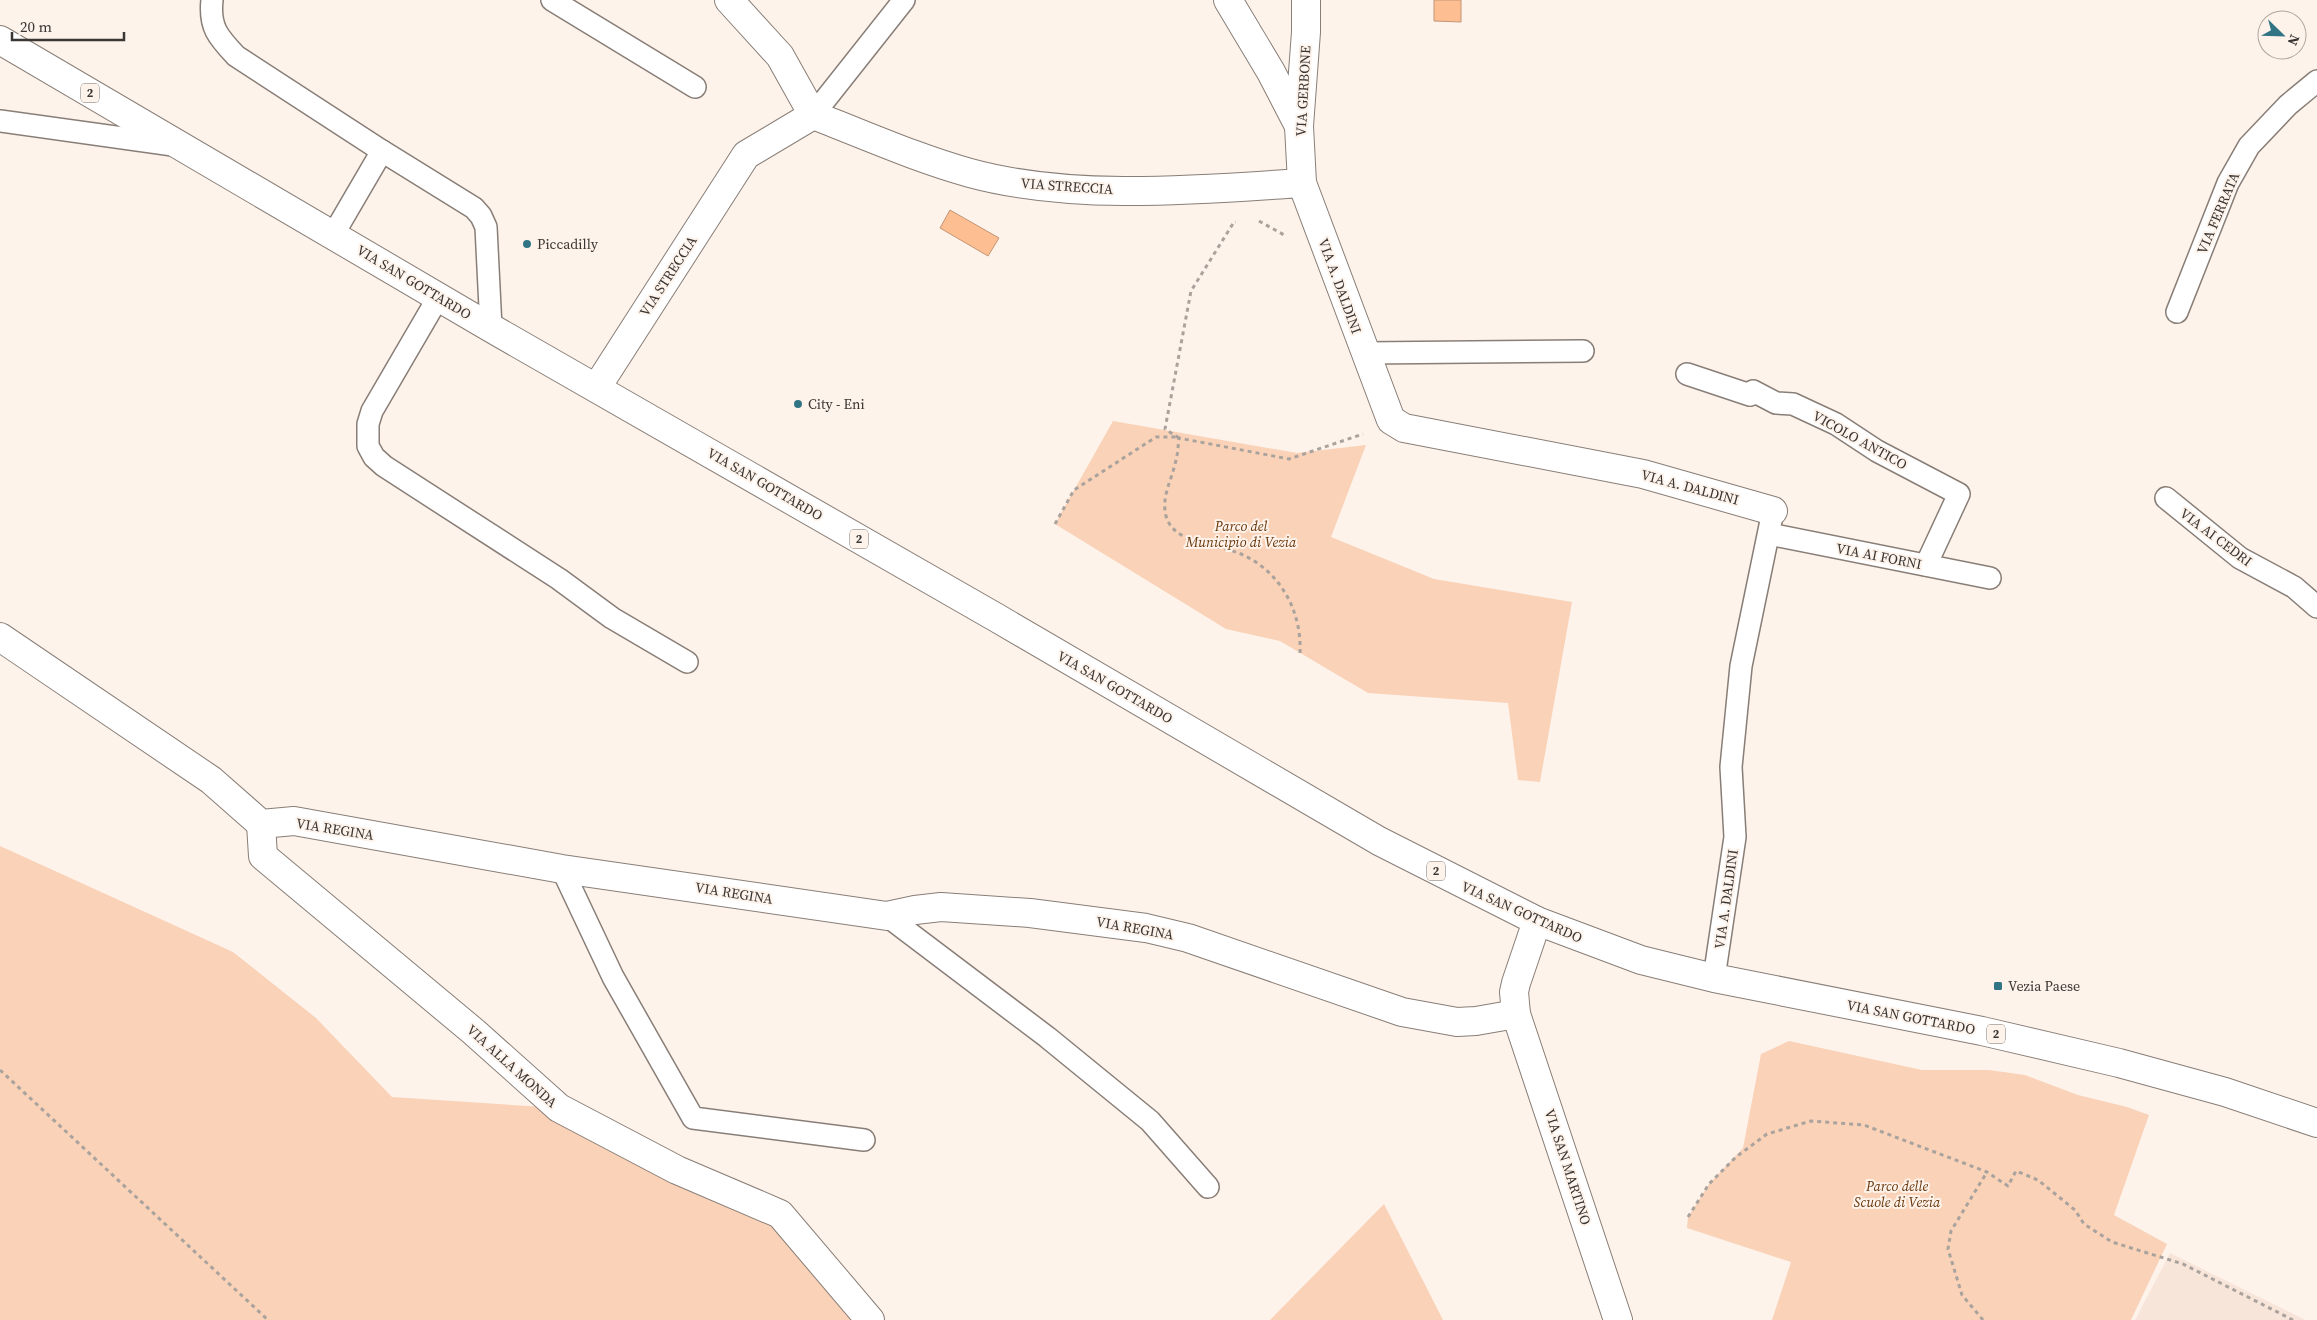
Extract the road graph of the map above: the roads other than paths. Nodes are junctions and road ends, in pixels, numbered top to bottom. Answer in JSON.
{"nodes":[{"id":1,"x":212,"y":0,"type":"edge"},
{"id":2,"x":552,"y":0,"type":"edge"},
{"id":3,"x":730,"y":0,"type":"edge"},
{"id":4,"x":904,"y":0,"type":"edge"},
{"id":5,"x":1228,"y":0,"type":"edge"},
{"id":6,"x":1306,"y":0,"type":"edge"},
{"id":7,"x":0,"y":40,"type":"edge"},
{"id":8,"x":2317,"y":81,"type":"edge"},
{"id":9,"x":695,"y":87,"type":"dead end"},
{"id":10,"x":813,"y":115,"type":"junction"},
{"id":11,"x":0,"y":121,"type":"edge"},
{"id":12,"x":1299,"y":126,"type":"junction"},
{"id":13,"x":180,"y":146,"type":"junction"},
{"id":14,"x":382,"y":151,"type":"junction"},
{"id":15,"x":1302,"y":183,"type":"junction"},
{"id":16,"x":333,"y":235,"type":"junction"},
{"id":17,"x":438,"y":296,"type":"junction"},
{"id":18,"x":2177,"y":312,"type":"dead end"},
{"id":19,"x":491,"y":328,"type":"junction"},
{"id":20,"x":1583,"y":351,"type":"dead end"},
{"id":21,"x":1365,"y":353,"type":"junction"},
{"id":22,"x":1688,"y":374,"type":"dead end"},
{"id":23,"x":597,"y":387,"type":"junction"},
{"id":24,"x":2166,"y":498,"type":"dead end"},
{"id":25,"x":1771,"y":522,"type":"junction"},
{"id":26,"x":1926,"y":565,"type":"junction"},
{"id":27,"x":1990,"y":578,"type":"dead end"},
{"id":28,"x":2317,"y":607,"type":"edge"},
{"id":29,"x":0,"y":637,"type":"edge"},
{"id":30,"x":687,"y":662,"type":"dead end"},
{"id":31,"x":261,"y":824,"type":"junction"},
{"id":32,"x":562,"y":869,"type":"junction"},
{"id":33,"x":887,"y":916,"type":"junction"},
{"id":34,"x":1537,"y":921,"type":"junction"},
{"id":35,"x":1714,"y":978,"type":"junction"},
{"id":36,"x":1516,"y":1014,"type":"junction"},
{"id":37,"x":2317,"y":1123,"type":"edge"},
{"id":38,"x":864,"y":1140,"type":"dead end"},
{"id":39,"x":1208,"y":1187,"type":"dead end"},
{"id":40,"x":870,"y":1320,"type":"edge"},
{"id":41,"x":1618,"y":1320,"type":"edge"}],
"edges":[{"from":1,"to":14,"type":"lane"},
{"from":2,"to":9,"type":"lane"},
{"from":3,"to":10,"type":"street"},
{"from":4,"to":10,"type":"lane"},
{"from":5,"to":12,"type":"street"},
{"from":6,"to":12,"type":"street","name":"VIA GERBONE"},
{"from":7,"to":13,"type":"street","name":"VIA SAN GOTTARDO","number":"2"},
{"from":8,"to":18,"type":"lane","name":"VIA FERRATA"},
{"from":10,"to":15,"type":"street","name":"VIA STRECCIA"},
{"from":10,"to":23,"type":"street","name":"VIA STRECCIA"},
{"from":11,"to":13,"type":"lane"},
{"from":12,"to":15,"type":"street","name":"VIA GERBONE"},
{"from":13,"to":16,"type":"street","name":"VIA SAN GOTTARDO","number":"2"},
{"from":14,"to":16,"type":"lane"},
{"from":14,"to":19,"type":"lane"},
{"from":15,"to":21,"type":"street","name":"VIA A. DALDINI"},
{"from":16,"to":17,"type":"street","name":"VIA SAN GOTTARDO","number":"2"},
{"from":17,"to":19,"type":"street","name":"VIA SAN GOTTARDO","number":"2"},
{"from":17,"to":30,"type":"lane"},
{"from":19,"to":23,"type":"street","name":"VIA SAN GOTTARDO","number":"2"},
{"from":20,"to":21,"type":"lane"},
{"from":21,"to":25,"type":"street","name":"VIA A. DALDINI"},
{"from":22,"to":26,"type":"lane","name":"VICOLO ANTICO"},
{"from":23,"to":34,"type":"street","name":"VIA SAN GOTTARDO","number":"2"},
{"from":24,"to":28,"type":"lane","name":"VIA AI CEDRI"},
{"from":25,"to":26,"type":"lane","name":"VIA AI FORNI"},
{"from":25,"to":35,"type":"lane","name":"VIA A. DALDINI"},
{"from":26,"to":27,"type":"lane","name":"VIA AI FORNI"},
{"from":29,"to":31,"type":"street"},
{"from":31,"to":32,"type":"street","name":"VIA REGINA"},
{"from":31,"to":40,"type":"street","name":"VIA ALLA MONDA"},
{"from":32,"to":33,"type":"street","name":"VIA REGINA"},
{"from":32,"to":38,"type":"lane"},
{"from":33,"to":36,"type":"street","name":"VIA REGINA"},
{"from":33,"to":39,"type":"lane"},
{"from":34,"to":35,"type":"street","name":"VIA SAN GOTTARDO","number":"2"},
{"from":34,"to":36,"type":"street","name":"VIA SAN MARTINO"},
{"from":35,"to":37,"type":"street","name":"VIA SAN GOTTARDO","number":"2"},
{"from":36,"to":41,"type":"street","name":"VIA SAN MARTINO"}]}
